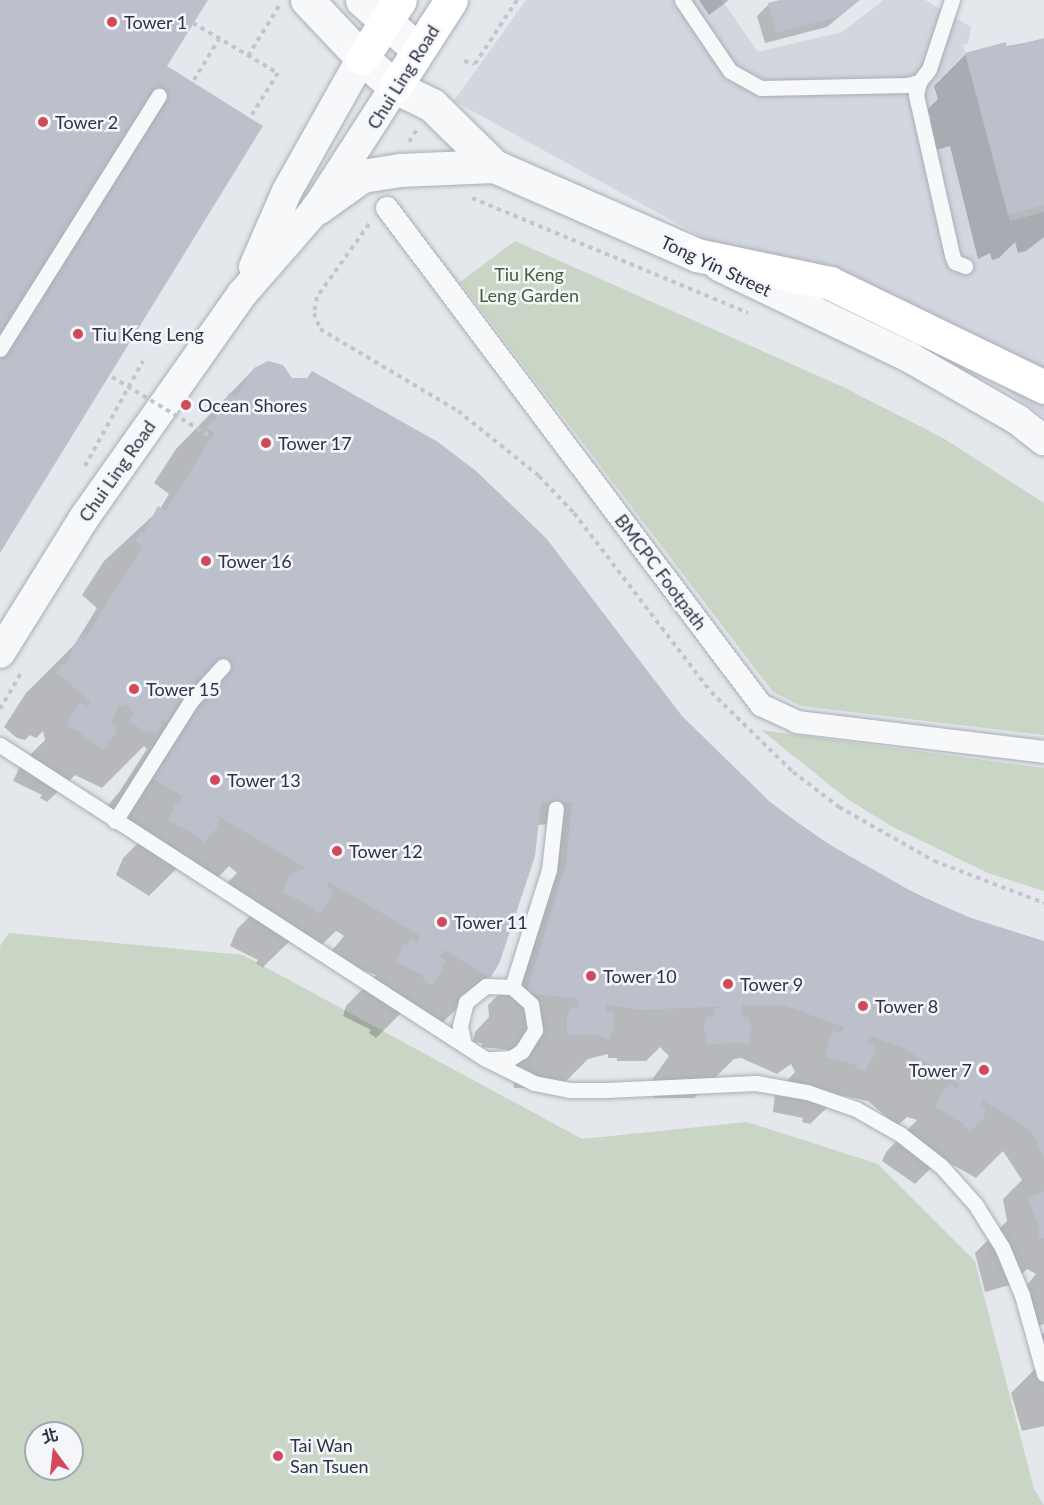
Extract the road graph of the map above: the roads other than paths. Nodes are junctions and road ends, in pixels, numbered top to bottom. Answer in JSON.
{"nodes":[{"id":1,"x":362,"y":0,"type":"edge"},
{"id":2,"x":451,"y":0,"type":"edge"},
{"id":3,"x":682,"y":0,"type":"edge"},
{"id":4,"x":952,"y":0,"type":"edge"},
{"id":5,"x":294,"y":2,"type":"edge"},
{"id":6,"x":393,"y":11,"type":"edge"},
{"id":7,"x":418,"y":50,"type":"junction"},
{"id":8,"x":362,"y":58,"type":"junction"},
{"id":9,"x":919,"y":82,"type":"junction"},
{"id":10,"x":395,"y":87,"type":"junction"},
{"id":11,"x":159,"y":96,"type":"dead end"},
{"id":12,"x":494,"y":166,"type":"junction"},
{"id":13,"x":317,"y":208,"type":"junction"},
{"id":14,"x":379,"y":212,"type":"road end"},
{"id":15,"x":697,"y":255,"type":"junction"},
{"id":16,"x":965,"y":266,"type":"dead end"},
{"id":17,"x":242,"y":294,"type":"junction"},
{"id":18,"x":0,"y":349,"type":"edge"},
{"id":19,"x":1044,"y":387,"type":"edge"},
{"id":20,"x":1044,"y":440,"type":"edge"},
{"id":21,"x":0,"y":652,"type":"edge"},
{"id":22,"x":223,"y":666,"type":"dead end"},
{"id":23,"x":0,"y":745,"type":"edge"},
{"id":24,"x":1044,"y":752,"type":"edge"},
{"id":25,"x":556,"y":808,"type":"dead end"},
{"id":26,"x":115,"y":821,"type":"junction"},
{"id":27,"x":512,"y":987,"type":"junction"},
{"id":28,"x":464,"y":1045,"type":"junction"},
{"id":29,"x":484,"y":1058,"type":"junction"},
{"id":30,"x":1044,"y":1374,"type":"edge"}],
"edges":[{"from":1,"to":6,"type":"street"},
{"from":2,"to":7,"type":"main road","name":"Chui Ling Road"},
{"from":3,"to":9,"type":"lane"},
{"from":4,"to":9,"type":"lane"},
{"from":5,"to":8,"type":"street","name":"Tong Yin Street"},
{"from":6,"to":7,"type":"street"},
{"from":6,"to":8,"type":"main road","name":"Chui Ling Road"},
{"from":7,"to":10,"type":"main road","name":"Chui Ling Road"},
{"from":8,"to":10,"type":"street","name":"Tong Yin Street"},
{"from":8,"to":17,"type":"street","name":"Chui Ling Road"},
{"from":9,"to":16,"type":"lane"},
{"from":10,"to":12,"type":"street","name":"Tong Yin Street"},
{"from":10,"to":13,"type":"street","name":"Chui Ling Road"},
{"from":11,"to":18,"type":"lane"},
{"from":12,"to":13,"type":"street"},
{"from":12,"to":15,"type":"street","name":"Tong Yin Street"},
{"from":13,"to":17,"type":"street","name":"Chui Ling Road"},
{"from":14,"to":24,"type":"street","name":"BMCPC Footpath"},
{"from":15,"to":19,"type":"main road"},
{"from":15,"to":20,"type":"street","name":"Tong Yin Street"},
{"from":17,"to":21,"type":"street","name":"Chui Ling Road"},
{"from":22,"to":26,"type":"lane"},
{"from":23,"to":26,"type":"lane"},
{"from":25,"to":27,"type":"lane"},
{"from":26,"to":28,"type":"lane"},
{"from":27,"to":28,"type":"lane"},
{"from":27,"to":29,"type":"lane"},
{"from":28,"to":29,"type":"lane"},
{"from":29,"to":30,"type":"lane"}]}
